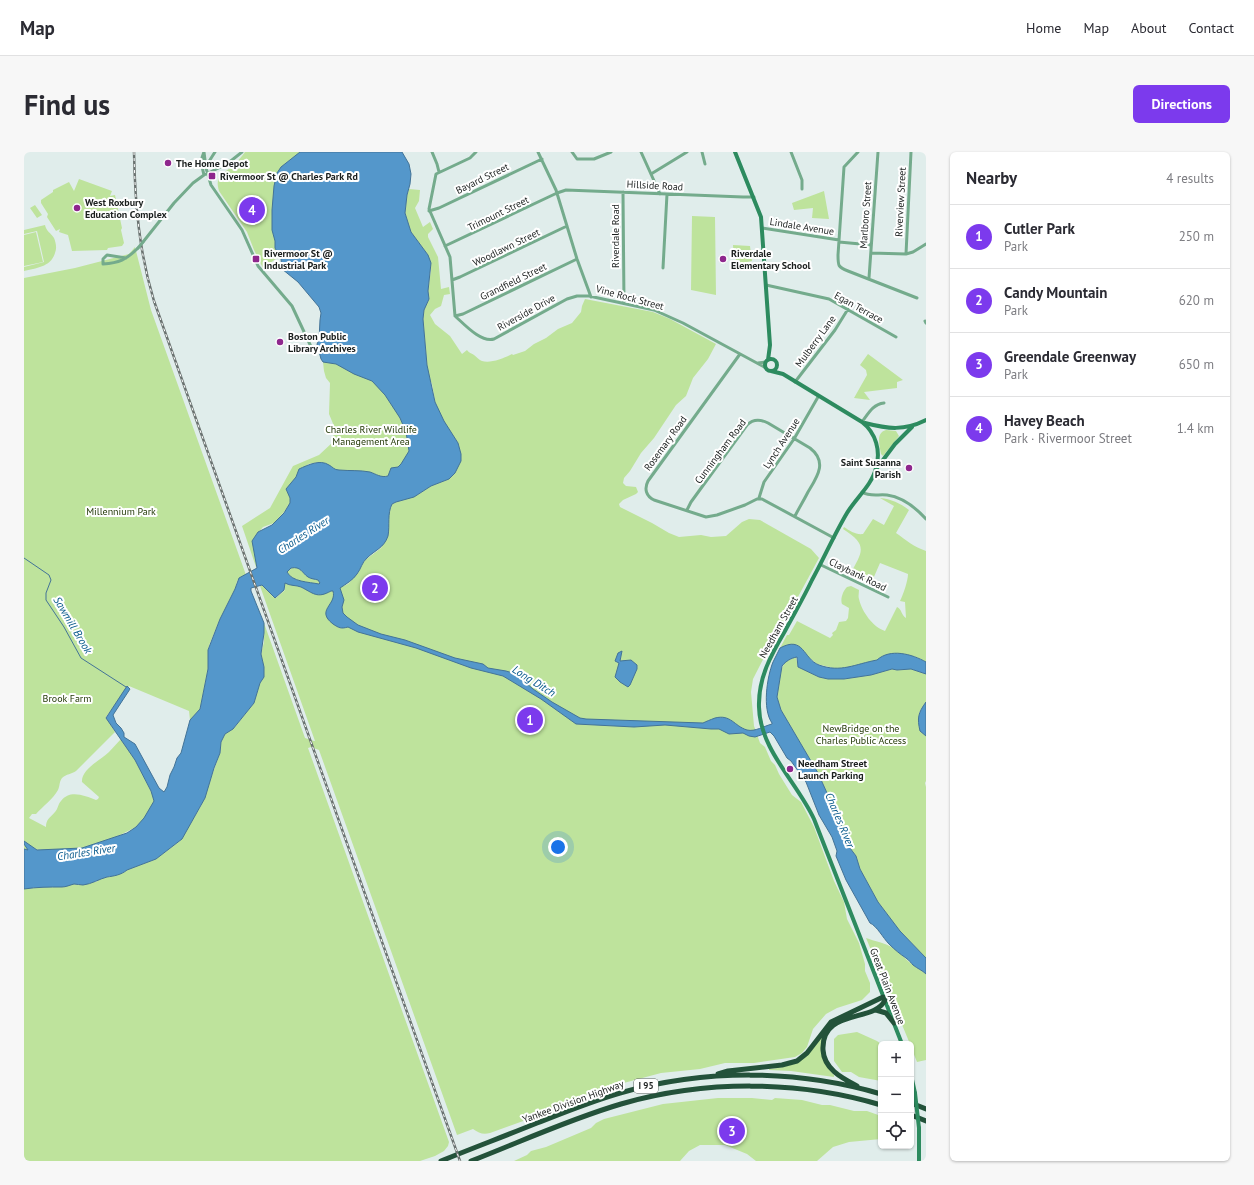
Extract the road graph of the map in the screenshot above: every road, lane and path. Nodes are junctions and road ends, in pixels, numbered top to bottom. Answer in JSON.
{"nodes":[{"id":1,"x":204,"y":152,"type":"edge"},
{"id":2,"x":215,"y":152,"type":"edge"},
{"id":3,"x":242,"y":152,"type":"edge"},
{"id":4,"x":432,"y":152,"type":"edge"},
{"id":5,"x":476,"y":152,"type":"edge"},
{"id":6,"x":538,"y":152,"type":"edge"},
{"id":7,"x":572,"y":152,"type":"edge"},
{"id":8,"x":608,"y":152,"type":"edge"},
{"id":9,"x":641,"y":152,"type":"edge"},
{"id":10,"x":687,"y":152,"type":"edge"},
{"id":11,"x":702,"y":152,"type":"edge"},
{"id":12,"x":735,"y":152,"type":"edge"},
{"id":13,"x":790,"y":152,"type":"edge"},
{"id":14,"x":858,"y":152,"type":"edge"},
{"id":15,"x":878,"y":152,"type":"edge"},
{"id":16,"x":911,"y":152,"type":"edge"},
{"id":17,"x":542,"y":159,"type":"junction"},
{"id":18,"x":705,"y":164,"type":"dead end"},
{"id":19,"x":439,"y":172,"type":"junction"},
{"id":20,"x":206,"y":174,"type":"junction"},
{"id":21,"x":652,"y":174,"type":"junction"},
{"id":22,"x":802,"y":189,"type":"dead end"},
{"id":23,"x":623,"y":192,"type":"junction"},
{"id":24,"x":557,"y":193,"type":"junction"},
{"id":25,"x":660,"y":194,"type":"junction"},
{"id":26,"x":667,"y":194,"type":"junction"},
{"id":27,"x":754,"y":197,"type":"junction"},
{"id":28,"x":429,"y":211,"type":"junction"},
{"id":29,"x":567,"y":226,"type":"junction"},
{"id":30,"x":762,"y":228,"type":"junction"},
{"id":31,"x":839,"y":241,"type":"junction"},
{"id":32,"x":926,"y":244,"type":"edge"},
{"id":33,"x":871,"y":245,"type":"junction"},
{"id":34,"x":445,"y":246,"type":"junction"},
{"id":35,"x":871,"y":253,"type":"junction"},
{"id":36,"x":906,"y":254,"type":"junction"},
{"id":37,"x":126,"y":258,"type":"junction"},
{"id":38,"x":578,"y":259,"type":"junction"},
{"id":39,"x":664,"y":268,"type":"dead end"},
{"id":40,"x":869,"y":278,"type":"junction"},
{"id":41,"x":452,"y":280,"type":"junction"},
{"id":42,"x":766,"y":285,"type":"junction"},
{"id":43,"x":591,"y":296,"type":"junction"},
{"id":44,"x":917,"y":298,"type":"dead end"},
{"id":45,"x":624,"y":303,"type":"junction"},
{"id":46,"x":848,"y":309,"type":"junction"},
{"id":47,"x":455,"y":316,"type":"junction"},
{"id":48,"x":896,"y":337,"type":"dead end"},
{"id":49,"x":770,"y":345,"type":"junction"},
{"id":50,"x":313,"y":351,"type":"dead end"},
{"id":51,"x":740,"y":354,"type":"junction"},
{"id":52,"x":774,"y":360,"type":"junction"},
{"id":53,"x":767,"y":361,"type":"junction"},
{"id":54,"x":758,"y":363,"type":"junction"},
{"id":55,"x":777,"y":366,"type":"junction"},
{"id":56,"x":766,"y":368,"type":"junction"},
{"id":57,"x":771,"y":371,"type":"junction"},
{"id":58,"x":783,"y":374,"type":"junction"},
{"id":59,"x":795,"y":382,"type":"junction"},
{"id":60,"x":818,"y":397,"type":"junction"},
{"id":61,"x":884,"y":403,"type":"dead end"},
{"id":62,"x":926,"y":420,"type":"edge"},
{"id":63,"x":862,"y":422,"type":"junction"},
{"id":64,"x":913,"y":426,"type":"junction"},
{"id":65,"x":889,"y":428,"type":"junction"},
{"id":66,"x":871,"y":430,"type":"junction"},
{"id":67,"x":794,"y":439,"type":"junction"},
{"id":68,"x":876,"y":470,"type":"junction"},
{"id":69,"x":862,"y":492,"type":"junction"},
{"id":70,"x":760,"y":498,"type":"junction"},
{"id":71,"x":687,"y":510,"type":"junction"},
{"id":72,"x":794,"y":516,"type":"junction"},
{"id":73,"x":926,"y":519,"type":"edge"},
{"id":74,"x":834,"y":538,"type":"junction"},
{"id":75,"x":821,"y":565,"type":"junction"},
{"id":76,"x":888,"y":597,"type":"dead end"},
{"id":77,"x":859,"y":933,"type":"joint"},
{"id":78,"x":884,"y":998,"type":"junction"},
{"id":79,"x":873,"y":1010,"type":"junction"},
{"id":80,"x":894,"y":1023,"type":"junction"},
{"id":81,"x":901,"y":1041,"type":"edge"},
{"id":82,"x":707,"y":1077,"type":"junction"},
{"id":83,"x":911,"y":1077,"type":"edge"},
{"id":84,"x":863,"y":1089,"type":"junction"},
{"id":85,"x":878,"y":1093,"type":"edge"},
{"id":86,"x":878,"y":1104,"type":"edge"},
{"id":87,"x":914,"y":1104,"type":"edge"},
{"id":88,"x":926,"y":1109,"type":"edge"},
{"id":89,"x":914,"y":1116,"type":"edge"},
{"id":90,"x":926,"y":1121,"type":"edge"},
{"id":91,"x":441,"y":1161,"type":"edge"},
{"id":92,"x":471,"y":1161,"type":"edge"},
{"id":93,"x":919,"y":1161,"type":"edge"}],
"edges":[{"from":1,"to":20,"type":"street"},
{"from":2,"to":20,"type":"street"},
{"from":3,"to":20,"type":"street"},
{"from":4,"to":19,"type":"street"},
{"from":5,"to":19,"type":"street"},
{"from":6,"to":17,"type":"street","name":"Vine Rock Street"},
{"from":7,"to":8,"type":"street"},
{"from":9,"to":21,"type":"street"},
{"from":10,"to":21,"type":"street"},
{"from":11,"to":18,"type":"street"},
{"from":12,"to":27,"type":"main road"},
{"from":13,"to":22,"type":"street"},
{"from":14,"to":31,"type":"street"},
{"from":15,"to":33,"type":"street","name":"Marlboro Street"},
{"from":16,"to":36,"type":"street","name":"Riverview Street"},
{"from":17,"to":24,"type":"street","name":"Vine Rock Street"},
{"from":17,"to":28,"type":"street","name":"Bayard Street"},
{"from":19,"to":28,"type":"street"},
{"from":20,"to":37,"type":"street","bridge":true},
{"from":20,"to":50,"type":"street"},
{"from":21,"to":25,"type":"street"},
{"from":23,"to":24,"type":"street","name":"Hillside Road"},
{"from":23,"to":25,"type":"street","name":"Hillside Road"},
{"from":23,"to":45,"type":"street","name":"Riverdale Road"},
{"from":24,"to":29,"type":"street","name":"Vine Rock Street"},
{"from":24,"to":34,"type":"street","name":"Trimount Street"},
{"from":25,"to":26,"type":"street","name":"Hillside Road"},
{"from":26,"to":27,"type":"street","name":"Hillside Road"},
{"from":26,"to":39,"type":"street"},
{"from":27,"to":30,"type":"main road"},
{"from":28,"to":34,"type":"street"},
{"from":29,"to":38,"type":"street","name":"Vine Rock Street"},
{"from":29,"to":41,"type":"street","name":"Woodlawn Street"},
{"from":30,"to":31,"type":"street","name":"Lindale Avenue"},
{"from":30,"to":42,"type":"main road"},
{"from":31,"to":33,"type":"street","name":"Lindale Avenue"},
{"from":31,"to":40,"type":"street"},
{"from":32,"to":36,"type":"street"},
{"from":33,"to":35,"type":"street","name":"Marlboro Street"},
{"from":34,"to":41,"type":"street"},
{"from":35,"to":36,"type":"street"},
{"from":35,"to":40,"type":"street","name":"Marlboro Street"},
{"from":37,"to":37,"type":"street"},
{"from":38,"to":43,"type":"street","name":"Vine Rock Street"},
{"from":38,"to":47,"type":"street","name":"Grandfield Street"},
{"from":40,"to":44,"type":"street"},
{"from":41,"to":47,"type":"street"},
{"from":42,"to":46,"type":"street","name":"Egan Terrace"},
{"from":42,"to":49,"type":"main road"},
{"from":43,"to":45,"type":"street","name":"Vine Rock Street"},
{"from":43,"to":47,"type":"street","name":"Riverside Drive"},
{"from":45,"to":51,"type":"street","name":"Vine Rock Street"},
{"from":46,"to":48,"type":"street","name":"Egan Terrace"},
{"from":46,"to":59,"type":"street","name":"Mulberry Lane"},
{"from":49,"to":52,"type":"main road"},
{"from":49,"to":53,"type":"main road"},
{"from":51,"to":54,"type":"street","name":"Vine Rock Street"},
{"from":51,"to":71,"type":"street","name":"Rosemary Road"},
{"from":52,"to":53,"type":"main road"},
{"from":52,"to":55,"type":"main road"},
{"from":53,"to":54,"type":"street"},
{"from":53,"to":56,"type":"main road"},
{"from":54,"to":56,"type":"street","name":"Vine Rock Street"},
{"from":55,"to":57,"type":"main road"},
{"from":55,"to":58,"type":"main road","name":"Needham Street"},
{"from":56,"to":57,"type":"main road"},
{"from":57,"to":58,"type":"main road","name":"Needham Street"},
{"from":58,"to":59,"type":"main road","name":"Needham Street"},
{"from":59,"to":60,"type":"main road","name":"Needham Street"},
{"from":60,"to":63,"type":"main road","name":"Needham Street"},
{"from":60,"to":67,"type":"street","name":"Lynch Avenue"},
{"from":61,"to":63,"type":"street"},
{"from":62,"to":64,"type":"main road"},
{"from":63,"to":65,"type":"main road"},
{"from":63,"to":66,"type":"main road","name":"Needham Street"},
{"from":64,"to":65,"type":"main road"},
{"from":64,"to":68,"type":"main road"},
{"from":65,"to":66,"type":"main road"},
{"from":66,"to":68,"type":"main road","name":"Needham Street"},
{"from":67,"to":70,"type":"street","name":"Lynch Avenue"},
{"from":67,"to":71,"type":"street","name":"Cunningham Road"},
{"from":67,"to":72,"type":"street","name":"Cunningham Road"},
{"from":68,"to":69,"type":"main road","name":"Needham Street"},
{"from":69,"to":73,"type":"street"},
{"from":69,"to":74,"type":"main road","name":"Needham Street"},
{"from":70,"to":71,"type":"street","name":"Rosemary Road"},
{"from":70,"to":72,"type":"street"},
{"from":72,"to":74,"type":"street"},
{"from":74,"to":75,"type":"main road","name":"Needham Street"},
{"from":75,"to":76,"type":"street","name":"Claybank Road"},
{"from":75,"to":77,"type":"main road","name":"Needham Street"},
{"from":77,"to":78,"type":"main road","name":"Great Plain Avenue"},
{"from":78,"to":79,"type":"highway"},
{"from":78,"to":80,"type":"main road","name":"Great Plain Avenue"},
{"from":78,"to":82,"type":"highway"},
{"from":79,"to":80,"type":"highway"},
{"from":79,"to":84,"type":"highway"},
{"from":80,"to":81,"type":"main road","name":"Great Plain Avenue"},
{"from":82,"to":84,"type":"highway","name":"Yankee Division Highway","number":"I 95"},
{"from":82,"to":91,"type":"highway","name":"Yankee Division Highway","number":"I 95"},
{"from":83,"to":93,"type":"main road","bridge":true},
{"from":84,"to":85,"type":"highway","name":"Yankee Division Highway","number":"I 95"},
{"from":86,"to":92,"type":"highway","name":"Yankee Division Highway","number":"I 95"},
{"from":87,"to":88,"type":"highway"},
{"from":89,"to":90,"type":"highway"}]}
